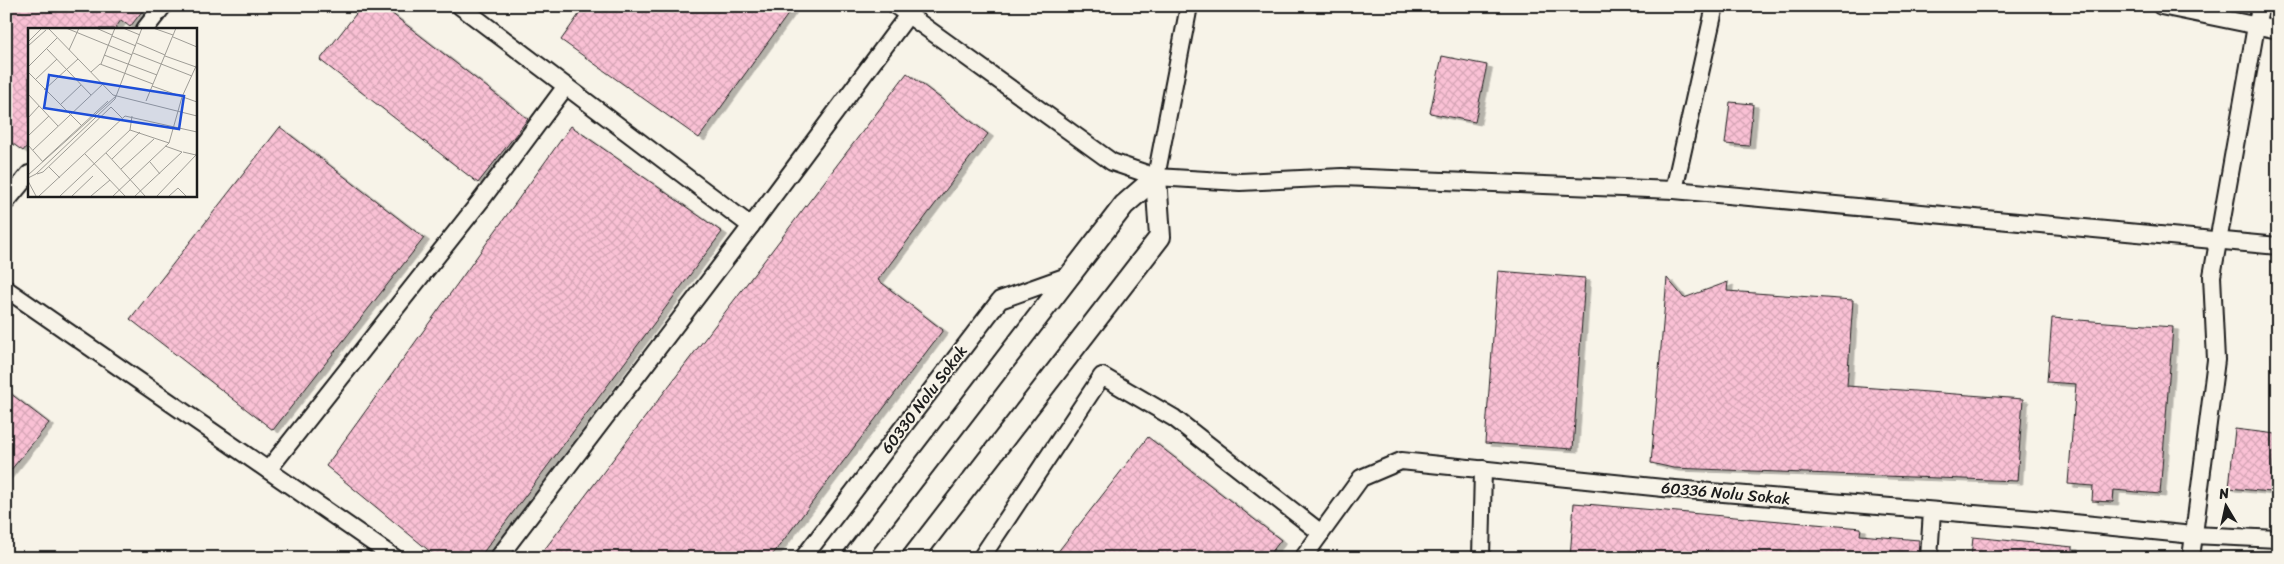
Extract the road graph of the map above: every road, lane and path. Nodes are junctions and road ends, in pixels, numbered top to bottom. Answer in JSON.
{"nodes":[{"id":1,"x":163,"y":6,"type":"edge"},
{"id":2,"x":460,"y":6,"type":"edge"},
{"id":3,"x":1189,"y":6,"type":"edge"},
{"id":4,"x":1715,"y":6,"type":"edge"},
{"id":5,"x":2161,"y":6,"type":"edge"},
{"id":6,"x":2261,"y":6,"type":"edge"},
{"id":7,"x":902,"y":10,"type":"edge"},
{"id":8,"x":2256,"y":26,"type":"junction"},
{"id":9,"x":146,"y":28,"type":"edge"},
{"id":10,"x":2278,"y":30,"type":"edge"},
{"id":11,"x":566,"y":86,"type":"junction"},
{"id":12,"x":28,"y":175,"type":"edge"},
{"id":13,"x":1156,"y":177,"type":"junction"},
{"id":14,"x":1674,"y":190,"type":"junction"},
{"id":15,"x":6,"y":202,"type":"edge"},
{"id":16,"x":751,"y":226,"type":"junction"},
{"id":17,"x":2220,"y":239,"type":"junction"},
{"id":18,"x":2278,"y":246,"type":"edge"},
{"id":19,"x":1070,"y":275,"type":"junction"},
{"id":20,"x":6,"y":289,"type":"edge"},
{"id":21,"x":1483,"y":469,"type":"junction"},
{"id":22,"x":268,"y":470,"type":"junction"},
{"id":23,"x":1932,"y":511,"type":"junction"},
{"id":24,"x":1321,"y":533,"type":"junction"},
{"id":25,"x":2194,"y":535,"type":"junction"},
{"id":26,"x":2278,"y":540,"type":"edge"},
{"id":27,"x":396,"y":558,"type":"edge"},
{"id":28,"x":498,"y":558,"type":"edge"},
{"id":29,"x":803,"y":558,"type":"edge"},
{"id":30,"x":853,"y":558,"type":"edge"},
{"id":31,"x":912,"y":558,"type":"edge"},
{"id":32,"x":981,"y":558,"type":"edge"},
{"id":33,"x":1302,"y":558,"type":"edge"},
{"id":34,"x":1481,"y":558,"type":"edge"},
{"id":35,"x":1929,"y":558,"type":"edge"},
{"id":36,"x":2191,"y":558,"type":"edge"}],
"edges":[{"from":1,"to":9,"type":"street"},
{"from":2,"to":11,"type":"street"},
{"from":3,"to":13,"type":"street"},
{"from":4,"to":14,"type":"street"},
{"from":5,"to":8,"type":"street"},
{"from":6,"to":8,"type":"street"},
{"from":7,"to":13,"type":"street"},
{"from":7,"to":16,"type":"street"},
{"from":8,"to":10,"type":"street"},
{"from":8,"to":17,"type":"street"},
{"from":11,"to":16,"type":"street"},
{"from":11,"to":22,"type":"street"},
{"from":12,"to":15,"type":"street"},
{"from":13,"to":14,"type":"street"},
{"from":13,"to":19,"type":"street"},
{"from":13,"to":31,"type":"street"},
{"from":14,"to":17,"type":"street"},
{"from":16,"to":28,"type":"street"},
{"from":17,"to":18,"type":"street"},
{"from":17,"to":25,"type":"street"},
{"from":19,"to":29,"type":"street","name":"60330 Nolu Sokak"},
{"from":19,"to":30,"type":"street"},
{"from":20,"to":22,"type":"street"},
{"from":21,"to":23,"type":"street","name":"60336 Nolu Sokak"},
{"from":21,"to":24,"type":"street","name":"60336 Nolu Sokak"},
{"from":21,"to":34,"type":"street"},
{"from":22,"to":27,"type":"street"},
{"from":23,"to":25,"type":"street","name":"60336 Nolu Sokak"},
{"from":23,"to":35,"type":"street"},
{"from":24,"to":32,"type":"street"},
{"from":24,"to":33,"type":"street","name":"60336 Nolu Sokak"},
{"from":25,"to":26,"type":"street","name":"60336 Nolu Sokak"},
{"from":25,"to":36,"type":"street"}]}
